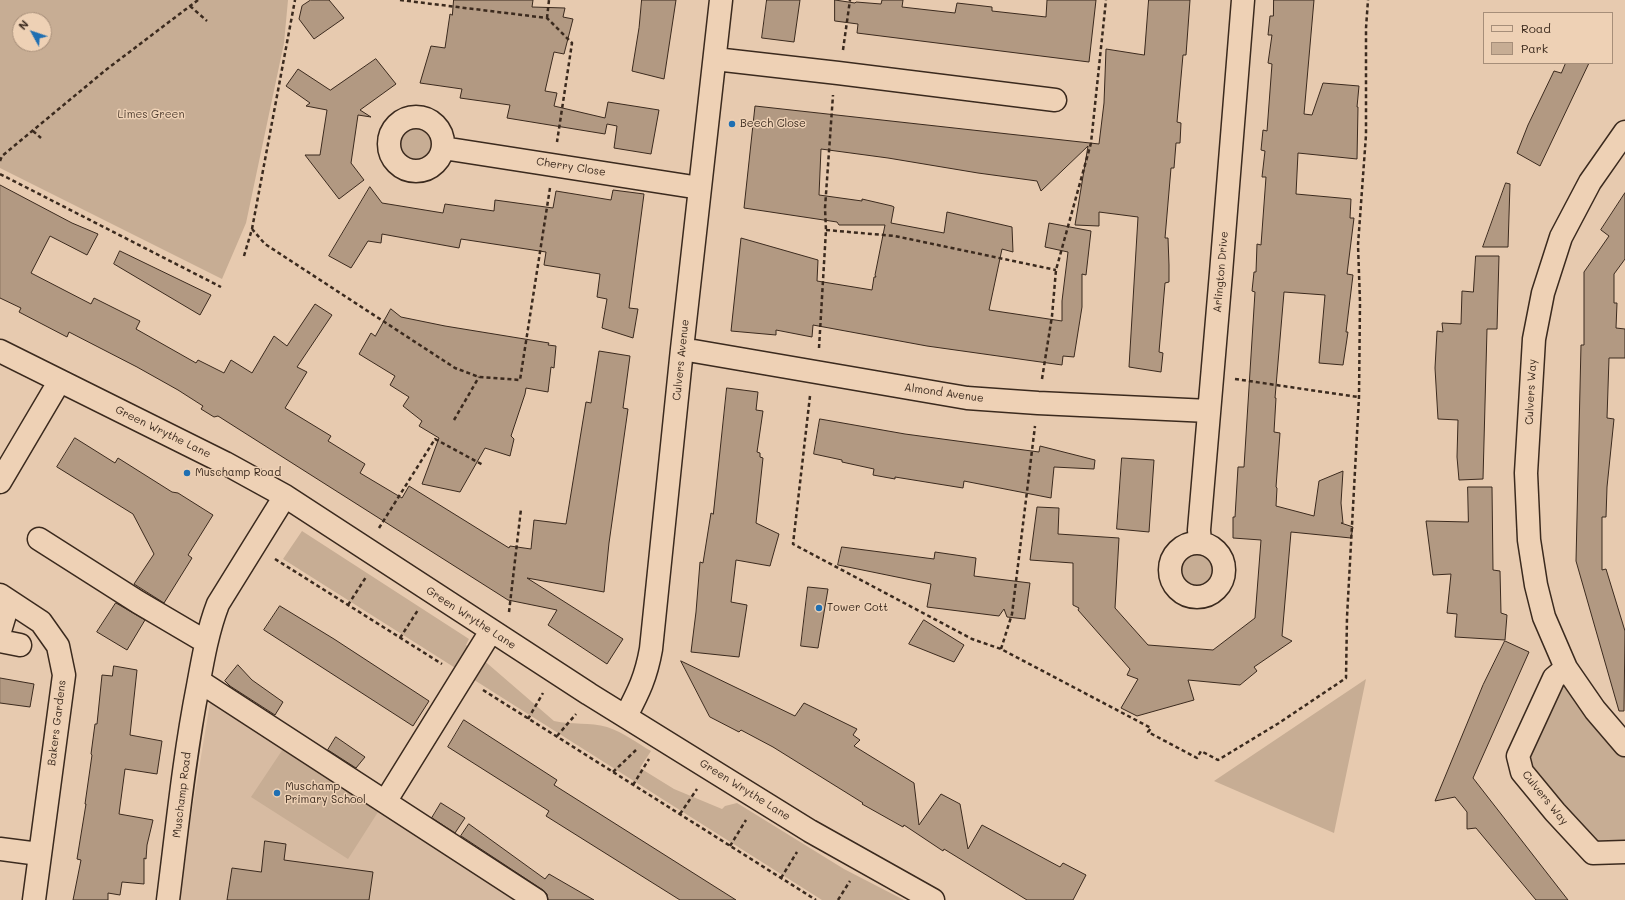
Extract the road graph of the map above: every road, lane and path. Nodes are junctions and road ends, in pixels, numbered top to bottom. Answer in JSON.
{"nodes":[{"id":1,"x":198,"y":0,"type":"edge"},
{"id":2,"x":295,"y":0,"type":"edge"},
{"id":3,"x":400,"y":0,"type":"edge"},
{"id":4,"x":549,"y":0,"type":"edge"},
{"id":5,"x":722,"y":0,"type":"edge"},
{"id":6,"x":850,"y":0,"type":"edge"},
{"id":7,"x":1106,"y":0,"type":"edge"},
{"id":8,"x":1243,"y":0,"type":"edge"},
{"id":9,"x":1368,"y":0,"type":"edge"},
{"id":10,"x":190,"y":6,"type":"junction"},
{"id":11,"x":547,"y":18,"type":"junction"},
{"id":12,"x":207,"y":21,"type":"dead end"},
{"id":13,"x":715,"y":59,"type":"junction"},
{"id":14,"x":838,"y":73,"type":"junction"},
{"id":15,"x":1055,"y":100,"type":"dead end"},
{"id":16,"x":33,"y":131,"type":"junction"},
{"id":17,"x":1624,"y":131,"type":"edge"},
{"id":18,"x":41,"y":138,"type":"dead end"},
{"id":19,"x":443,"y":148,"type":"dead end"},
{"id":20,"x":0,"y":161,"type":"edge"},
{"id":21,"x":553,"y":164,"type":"junction"},
{"id":22,"x":0,"y":174,"type":"edge"},
{"id":23,"x":700,"y":188,"type":"junction"},
{"id":24,"x":252,"y":229,"type":"junction"},
{"id":25,"x":826,"y":230,"type":"junction"},
{"id":26,"x":244,"y":256,"type":"dead end"},
{"id":27,"x":1056,"y":270,"type":"junction"},
{"id":28,"x":221,"y":287,"type":"dead end"},
{"id":29,"x":682,"y":349,"type":"junction"},
{"id":30,"x":0,"y":351,"type":"edge"},
{"id":31,"x":813,"y":371,"type":"junction"},
{"id":32,"x":1212,"y":376,"type":"junction"},
{"id":33,"x":479,"y":377,"type":"junction"},
{"id":34,"x":59,"y":382,"type":"junction"},
{"id":35,"x":1358,"y":397,"type":"junction"},
{"id":36,"x":1038,"y":403,"type":"junction"},
{"id":37,"x":1209,"y":411,"type":"junction"},
{"id":38,"x":454,"y":420,"type":"dead end"},
{"id":39,"x":483,"y":465,"type":"dead end"},
{"id":40,"x":0,"y":482,"type":"edge"},
{"id":41,"x":285,"y":496,"type":"junction"},
{"id":42,"x":521,"y":509,"type":"dead end"},
{"id":43,"x":39,"y":539,"type":"dead end"},
{"id":44,"x":1200,"y":543,"type":"dead end"},
{"id":45,"x":253,"y":545,"type":"junction"},
{"id":46,"x":372,"y":554,"type":"junction"},
{"id":47,"x":430,"y":591,"type":"junction"},
{"id":48,"x":4,"y":598,"type":"edge"},
{"id":49,"x":348,"y":605,"type":"junction"},
{"id":50,"x":0,"y":631,"type":"edge"},
{"id":51,"x":498,"y":635,"type":"junction"},
{"id":52,"x":400,"y":638,"type":"junction"},
{"id":53,"x":206,"y":642,"type":"junction"},
{"id":54,"x":1001,"y":650,"type":"junction"},
{"id":55,"x":1566,"y":668,"type":"junction"},
{"id":56,"x":557,"y":673,"type":"junction"},
{"id":57,"x":462,"y":677,"type":"junction"},
{"id":58,"x":199,"y":681,"type":"junction"},
{"id":59,"x":589,"y":694,"type":"junction"},
{"id":60,"x":626,"y":716,"type":"junction"},
{"id":61,"x":528,"y":719,"type":"junction"},
{"id":62,"x":657,"y":735,"type":"junction"},
{"id":63,"x":557,"y":736,"type":"junction"},
{"id":64,"x":1625,"y":745,"type":"edge"},
{"id":65,"x":710,"y":768,"type":"junction"},
{"id":66,"x":614,"y":772,"type":"junction"},
{"id":67,"x":633,"y":785,"type":"junction"},
{"id":68,"x":759,"y":799,"type":"junction"},
{"id":69,"x":385,"y":802,"type":"junction"},
{"id":70,"x":680,"y":814,"type":"junction"},
{"id":71,"x":810,"y":831,"type":"junction"},
{"id":72,"x":730,"y":846,"type":"junction"},
{"id":73,"x":0,"y":849,"type":"edge"},
{"id":74,"x":1625,"y":852,"type":"edge"},
{"id":75,"x":39,"y":854,"type":"junction"},
{"id":76,"x":781,"y":878,"type":"junction"},
{"id":77,"x":34,"y":900,"type":"edge"},
{"id":78,"x":168,"y":900,"type":"edge"},
{"id":79,"x":536,"y":900,"type":"edge"},
{"id":80,"x":816,"y":900,"type":"edge"},
{"id":81,"x":933,"y":900,"type":"edge"}],
"edges":[{"from":1,"to":10,"type":"path"},
{"from":2,"to":24,"type":"path"},
{"from":3,"to":11,"type":"path"},
{"from":4,"to":11,"type":"path"},
{"from":5,"to":13,"type":"street","name":"Culvers Avenue"},
{"from":6,"to":14,"type":"path"},
{"from":7,"to":27,"type":"path"},
{"from":8,"to":32,"type":"street","name":"Arlington Drive"},
{"from":9,"to":35,"type":"path"},
{"from":10,"to":12,"type":"path"},
{"from":10,"to":16,"type":"path"},
{"from":11,"to":21,"type":"path"},
{"from":13,"to":14,"type":"street"},
{"from":13,"to":23,"type":"street","name":"Culvers Avenue"},
{"from":14,"to":15,"type":"street"},
{"from":14,"to":25,"type":"path"},
{"from":16,"to":18,"type":"path"},
{"from":16,"to":20,"type":"path"},
{"from":17,"to":55,"type":"street","name":"Culvers Way"},
{"from":19,"to":21,"type":"street","name":"Cherry Close"},
{"from":21,"to":23,"type":"street","name":"Cherry Close"},
{"from":21,"to":33,"type":"path"},
{"from":22,"to":28,"type":"path"},
{"from":23,"to":29,"type":"street","name":"Culvers Avenue"},
{"from":24,"to":26,"type":"path"},
{"from":24,"to":33,"type":"path"},
{"from":25,"to":27,"type":"path"},
{"from":25,"to":31,"type":"path"},
{"from":27,"to":36,"type":"path"},
{"from":29,"to":31,"type":"street","name":"Almond Avenue"},
{"from":29,"to":60,"type":"street","name":"Culvers Avenue"},
{"from":30,"to":34,"type":"street","name":"Green Wrythe Lane"},
{"from":31,"to":36,"type":"street","name":"Almond Avenue"},
{"from":31,"to":54,"type":"path"},
{"from":32,"to":35,"type":"path"},
{"from":32,"to":37,"type":"street","name":"Arlington Drive"},
{"from":33,"to":38,"type":"path"},
{"from":34,"to":40,"type":"street"},
{"from":34,"to":41,"type":"street","name":"Green Wrythe Lane"},
{"from":35,"to":54,"type":"path"},
{"from":36,"to":37,"type":"street","name":"Almond Avenue"},
{"from":36,"to":54,"type":"path"},
{"from":37,"to":44,"type":"street","name":"Arlington Drive"},
{"from":39,"to":46,"type":"path"},
{"from":41,"to":45,"type":"street","name":"Muschamp Road"},
{"from":41,"to":46,"type":"street","name":"Green Wrythe Lane"},
{"from":42,"to":51,"type":"path"},
{"from":43,"to":53,"type":"street"},
{"from":45,"to":49,"type":"path"},
{"from":45,"to":53,"type":"street","name":"Muschamp Road"},
{"from":46,"to":47,"type":"street","name":"Green Wrythe Lane"},
{"from":46,"to":49,"type":"path"},
{"from":47,"to":51,"type":"street","name":"Green Wrythe Lane"},
{"from":47,"to":52,"type":"path"},
{"from":48,"to":50,"type":"street"},
{"from":48,"to":75,"type":"street","name":"Bakers Gardens"},
{"from":49,"to":52,"type":"path"},
{"from":51,"to":56,"type":"street","name":"Green Wrythe Lane"},
{"from":51,"to":57,"type":"street"},
{"from":52,"to":57,"type":"path"},
{"from":53,"to":58,"type":"street","name":"Muschamp Road"},
{"from":55,"to":64,"type":"street","name":"Culvers Way"},
{"from":55,"to":74,"type":"street","name":"Culvers Way"},
{"from":56,"to":59,"type":"street","name":"Green Wrythe Lane"},
{"from":56,"to":61,"type":"path"},
{"from":57,"to":61,"type":"path"},
{"from":57,"to":69,"type":"street"},
{"from":58,"to":69,"type":"street"},
{"from":58,"to":78,"type":"street","name":"Muschamp Road"},
{"from":59,"to":60,"type":"street","name":"Green Wrythe Lane"},
{"from":59,"to":63,"type":"path"},
{"from":60,"to":62,"type":"street","name":"Green Wrythe Lane"},
{"from":61,"to":63,"type":"path"},
{"from":62,"to":65,"type":"street","name":"Green Wrythe Lane"},
{"from":62,"to":66,"type":"path"},
{"from":62,"to":67,"type":"path"},
{"from":63,"to":66,"type":"path"},
{"from":65,"to":68,"type":"street","name":"Green Wrythe Lane"},
{"from":65,"to":70,"type":"path"},
{"from":66,"to":67,"type":"path"},
{"from":67,"to":70,"type":"path"},
{"from":68,"to":71,"type":"street","name":"Green Wrythe Lane"},
{"from":68,"to":72,"type":"path"},
{"from":69,"to":79,"type":"street"},
{"from":70,"to":72,"type":"path"},
{"from":71,"to":76,"type":"path"},
{"from":71,"to":81,"type":"street","name":"Green Wrythe Lane"},
{"from":72,"to":76,"type":"path"},
{"from":73,"to":75,"type":"street"},
{"from":75,"to":77,"type":"street","name":"Bakers Gardens"},
{"from":76,"to":80,"type":"path"}]}
